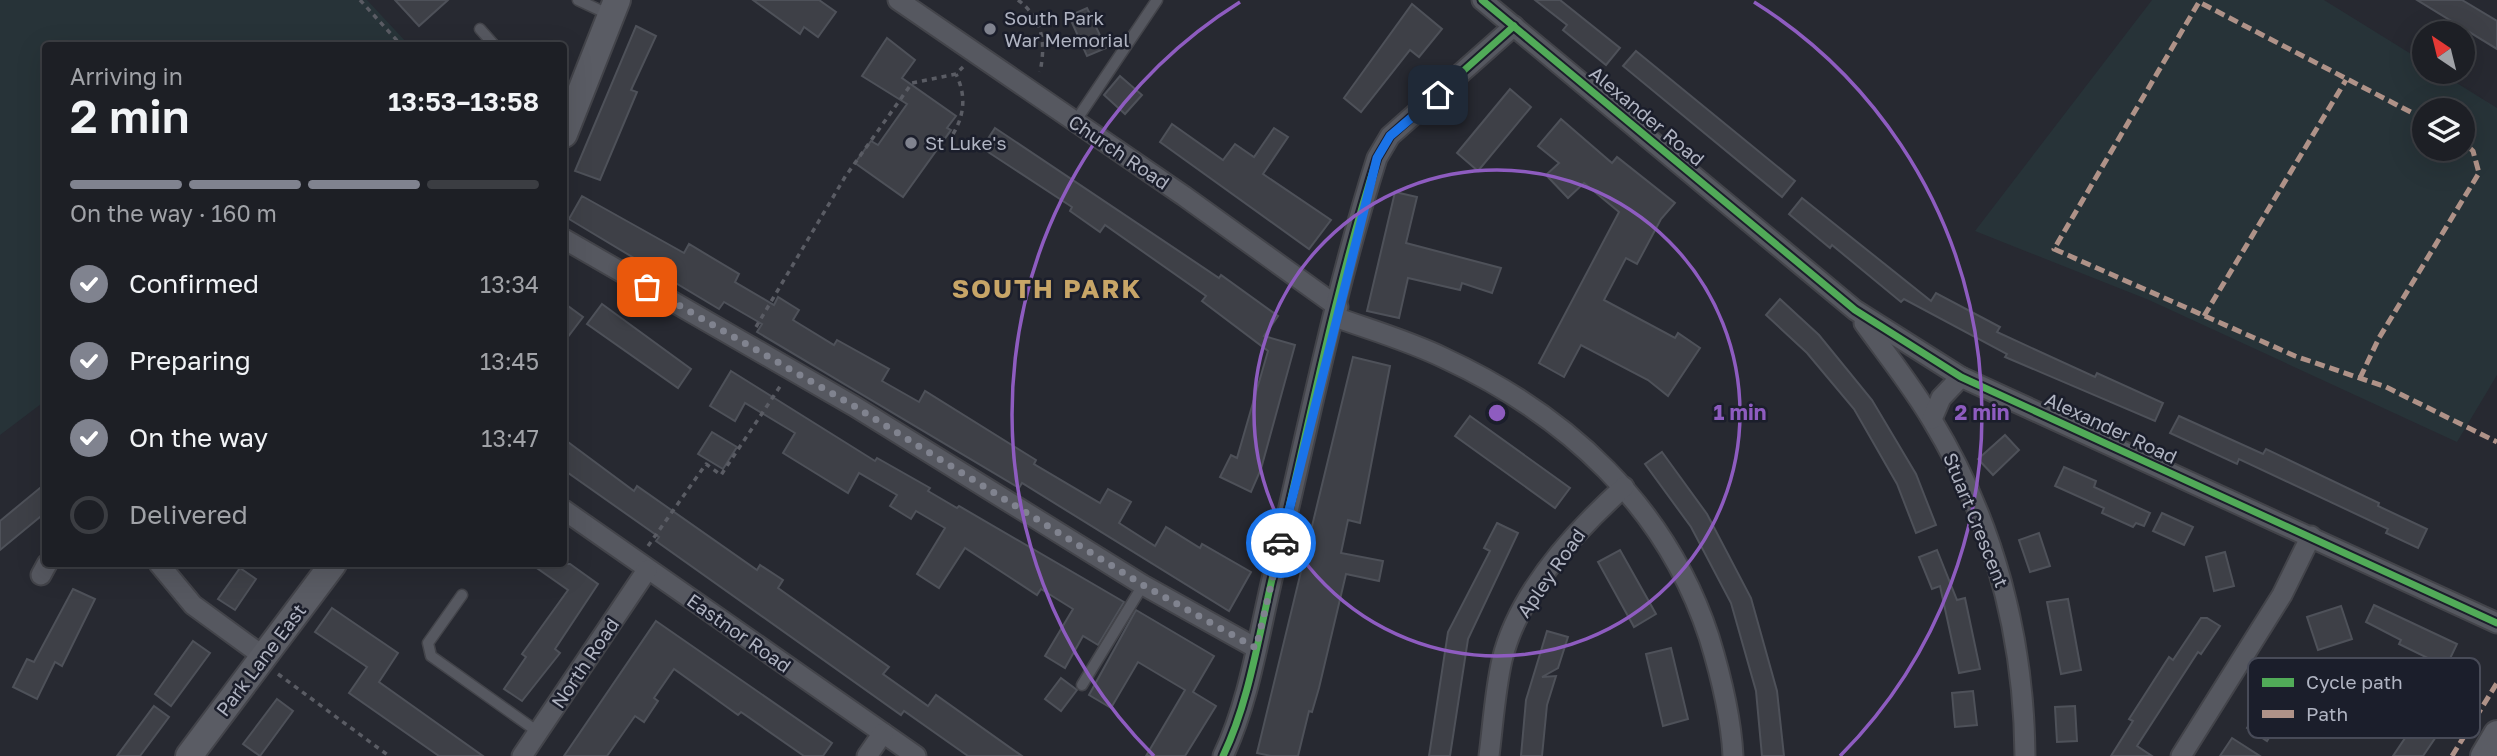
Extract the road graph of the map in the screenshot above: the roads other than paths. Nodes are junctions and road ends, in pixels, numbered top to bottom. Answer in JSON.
{"nodes":[{"id":1,"x":578,"y":0,"type":"edge"},
{"id":2,"x":898,"y":0,"type":"edge"},
{"id":3,"x":1157,"y":0,"type":"edge"},
{"id":4,"x":1482,"y":0,"type":"edge"},
{"id":5,"x":614,"y":8,"type":"edge"},
{"id":6,"x":1514,"y":26,"type":"junction"},
{"id":7,"x":480,"y":29,"type":"dead end"},
{"id":8,"x":491,"y":42,"type":"edge"},
{"id":9,"x":570,"y":98,"type":"edge"},
{"id":10,"x":567,"y":116,"type":"edge"},
{"id":11,"x":1075,"y":122,"type":"junction"},
{"id":12,"x":567,"y":241,"type":"edge"},
{"id":13,"x":1855,"y":310,"type":"junction"},
{"id":14,"x":1336,"y":312,"type":"junction"},
{"id":15,"x":1961,"y":377,"type":"junction"},
{"id":16,"x":1932,"y":419,"type":"junction"},
{"id":17,"x":1624,"y":487,"type":"junction"},
{"id":18,"x":567,"y":512,"type":"edge"},
{"id":19,"x":2311,"y":536,"type":"junction"},
{"id":20,"x":642,"y":566,"type":"junction"},
{"id":21,"x":161,"y":567,"type":"edge"},
{"id":22,"x":331,"y":567,"type":"edge"},
{"id":23,"x":1143,"y":585,"type":"junction"},
{"id":24,"x":462,"y":595,"type":"dead end"},
{"id":25,"x":2497,"y":624,"type":"edge"},
{"id":26,"x":1256,"y":648,"type":"junction"},
{"id":27,"x":261,"y":658,"type":"junction"},
{"id":28,"x":1082,"y":685,"type":"dead end"},
{"id":29,"x":538,"y":732,"type":"junction"},
{"id":30,"x":883,"y":733,"type":"junction"},
{"id":31,"x":2497,"y":734,"type":"edge"},
{"id":32,"x":189,"y":756,"type":"edge"},
{"id":33,"x":522,"y":756,"type":"edge"},
{"id":34,"x":867,"y":756,"type":"edge"},
{"id":35,"x":916,"y":756,"type":"edge"},
{"id":36,"x":1223,"y":756,"type":"edge"},
{"id":37,"x":1489,"y":756,"type":"edge"},
{"id":38,"x":1733,"y":756,"type":"edge"},
{"id":39,"x":2025,"y":756,"type":"edge"},
{"id":40,"x":2181,"y":756,"type":"edge"},
{"id":41,"x":2484,"y":756,"type":"edge"}],
"edges":[{"from":1,"to":5,"type":"lane"},
{"from":2,"to":11,"type":"street","name":"Church Road"},
{"from":3,"to":11,"type":"lane"},
{"from":4,"to":6,"type":"street","name":"Alexander Road"},
{"from":5,"to":9,"type":"street"},
{"from":6,"to":13,"type":"street","name":"Alexander Road"},
{"from":6,"to":14,"type":"street"},
{"from":7,"to":8,"type":"lane"},
{"from":9,"to":10,"type":"street"},
{"from":11,"to":14,"type":"street","name":"Church Road"},
{"from":12,"to":23,"type":"street"},
{"from":13,"to":15,"type":"street","name":"Alexander Road"},
{"from":13,"to":16,"type":"street","name":"Stuart Crescent"},
{"from":14,"to":17,"type":"street","name":"Church Road"},
{"from":14,"to":26,"type":"street"},
{"from":15,"to":16,"type":"street"},
{"from":15,"to":19,"type":"street","name":"Alexander Road"},
{"from":16,"to":39,"type":"street","name":"Stuart Crescent"},
{"from":17,"to":37,"type":"street","name":"Apley Road"},
{"from":17,"to":38,"type":"street","name":"Church Road"},
{"from":18,"to":20,"type":"street","name":"Eastnor Road"},
{"from":19,"to":25,"type":"street","name":"Alexander Road"},
{"from":19,"to":40,"type":"street"},
{"from":20,"to":29,"type":"street","name":"North Road"},
{"from":20,"to":30,"type":"street","name":"Eastnor Road"},
{"from":21,"to":27,"type":"street"},
{"from":22,"to":27,"type":"street","name":"Park Lane East"},
{"from":23,"to":26,"type":"street"},
{"from":23,"to":28,"type":"lane"},
{"from":24,"to":29,"type":"lane"},
{"from":26,"to":36,"type":"street"},
{"from":27,"to":32,"type":"street","name":"Park Lane East"},
{"from":29,"to":33,"type":"street","name":"North Road"},
{"from":30,"to":34,"type":"street"},
{"from":30,"to":35,"type":"street","name":"Eastnor Road"},
{"from":31,"to":41,"type":"street"}]}
